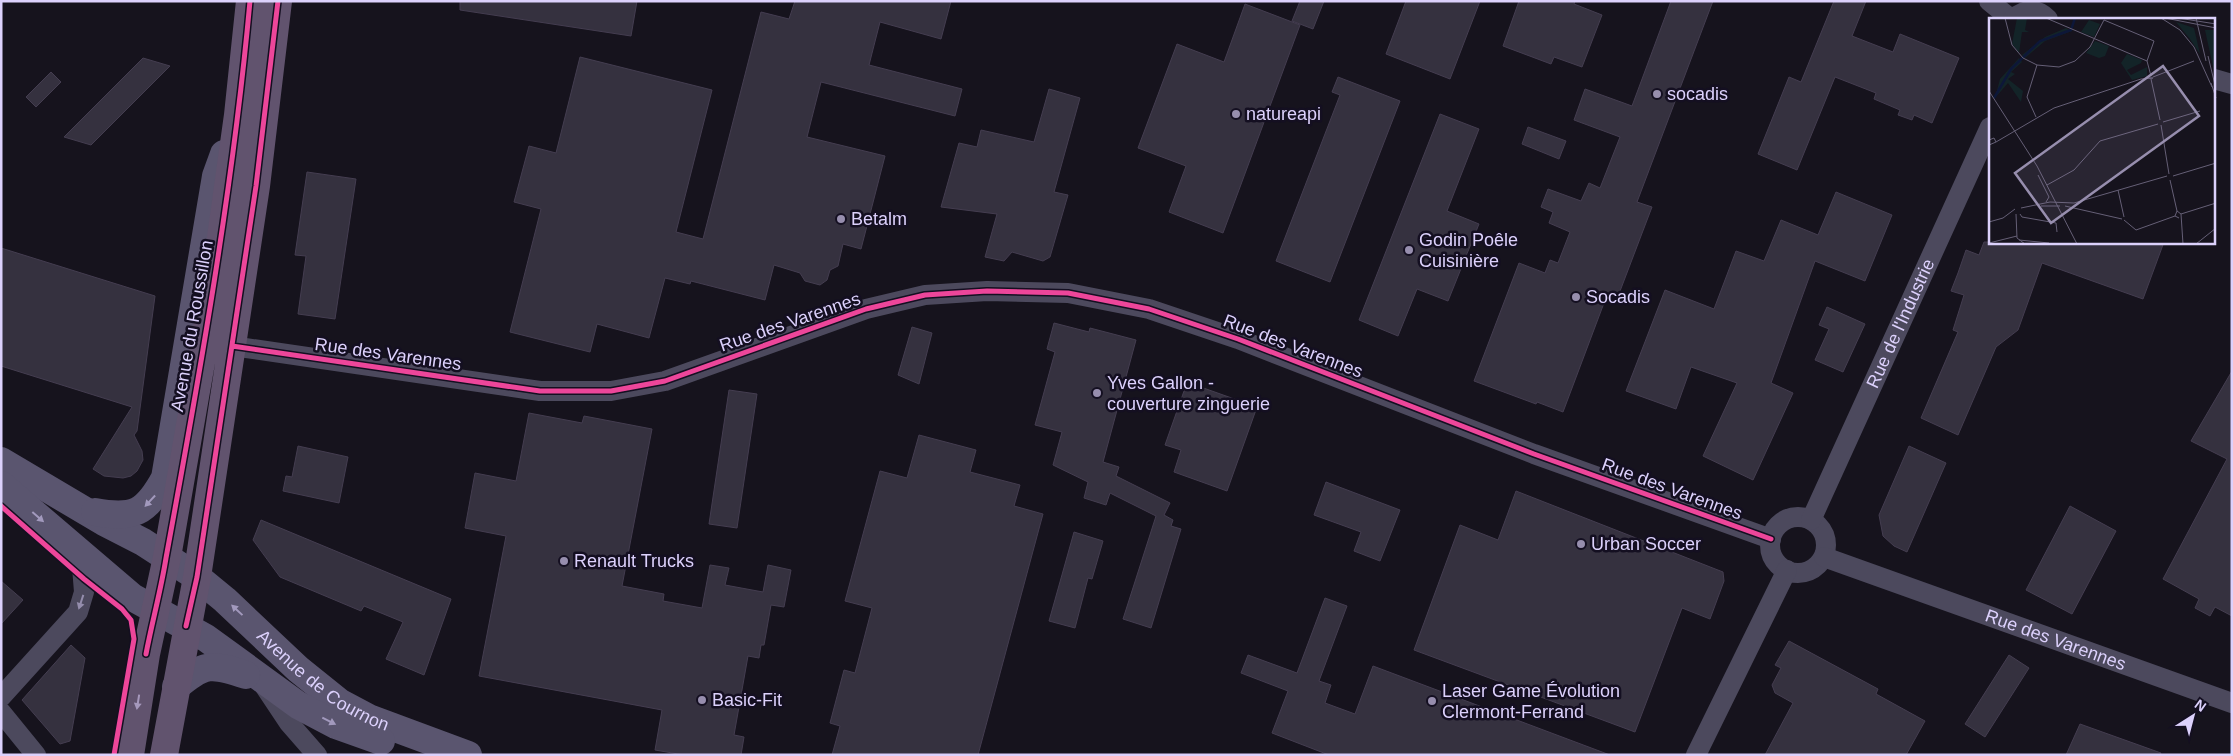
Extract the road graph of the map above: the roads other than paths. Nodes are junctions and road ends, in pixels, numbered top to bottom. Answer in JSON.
{"nodes":[{"id":1,"x":250,"y":1,"type":"edge"},
{"id":2,"x":278,"y":1,"type":"edge"},
{"id":3,"x":1989,"y":1,"type":"edge"},
{"id":4,"x":2045,"y":11,"type":"edge"},
{"id":5,"x":2011,"y":18,"type":"edge"},
{"id":6,"x":2013,"y":18,"type":"edge"},
{"id":7,"x":2216,"y":80,"type":"edge"},
{"id":8,"x":2232,"y":84,"type":"edge"},
{"id":9,"x":238,"y":115,"type":"junction"},
{"id":10,"x":1989,"y":129,"type":"edge"},
{"id":11,"x":232,"y":346,"type":"junction"},
{"id":12,"x":176,"y":458,"type":"junction"},
{"id":13,"x":1,"y":461,"type":"edge"},
{"id":14,"x":1,"y":485,"type":"edge"},
{"id":15,"x":81,"y":509,"type":"junction"},
{"id":16,"x":1811,"y":520,"type":"junction"},
{"id":17,"x":1771,"y":539,"type":"junction"},
{"id":18,"x":81,"y":554,"type":"junction"},
{"id":19,"x":166,"y":557,"type":"junction"},
{"id":20,"x":1824,"y":558,"type":"junction"},
{"id":21,"x":1787,"y":570,"type":"junction"},
{"id":22,"x":197,"y":577,"type":"junction"},
{"id":23,"x":154,"y":611,"type":"junction"},
{"id":24,"x":186,"y":626,"type":"junction"},
{"id":25,"x":262,"y":681,"type":"junction"},
{"id":26,"x":316,"y":684,"type":"junction"},
{"id":27,"x":176,"y":687,"type":"junction"},
{"id":28,"x":1,"y":697,"type":"edge"},
{"id":29,"x":2232,"y":703,"type":"edge"},
{"id":30,"x":1,"y":712,"type":"edge"},
{"id":31,"x":293,"y":714,"type":"junction"},
{"id":32,"x":36,"y":755,"type":"edge"},
{"id":33,"x":130,"y":755,"type":"edge"},
{"id":34,"x":164,"y":755,"type":"edge"},
{"id":35,"x":317,"y":755,"type":"edge"},
{"id":36,"x":418,"y":755,"type":"edge"},
{"id":37,"x":468,"y":755,"type":"edge"},
{"id":38,"x":1696,"y":755,"type":"edge"}],
"edges":[{"from":1,"to":9,"type":"main road","name":"Avenue du Roussillon"},
{"from":2,"to":11,"type":"main road"},
{"from":3,"to":5,"type":"street"},
{"from":4,"to":6,"type":"street"},
{"from":7,"to":8,"type":"street"},
{"from":9,"to":12,"type":"main road","name":"Avenue du Roussillon"},
{"from":9,"to":12,"type":"main road"},
{"from":10,"to":16,"type":"street","name":"Rue de l'Industrie"},
{"from":11,"to":17,"type":"street","name":"Rue des Varennes"},
{"from":11,"to":22,"type":"main road"},
{"from":12,"to":15,"type":"main road","one_way":true},
{"from":12,"to":19,"type":"main road","name":"Avenue du Roussillon"},
{"from":13,"to":15,"type":"main road","name":"Avenue de Cournon"},
{"from":14,"to":18,"type":"main road","name":"Avenue de Cournon","one_way":true},
{"from":15,"to":19,"type":"main road","name":"Avenue de Cournon"},
{"from":16,"to":17,"type":"street"},
{"from":16,"to":20,"type":"street"},
{"from":17,"to":21,"type":"street"},
{"from":18,"to":23,"type":"main road","name":"Avenue de Cournon"},
{"from":18,"to":28,"type":"street","one_way":true},
{"from":19,"to":22,"type":"main road","name":"Avenue de Cournon"},
{"from":19,"to":23,"type":"main road","name":"Avenue du Roussillon"},
{"from":20,"to":21,"type":"street"},
{"from":20,"to":29,"type":"street","name":"Rue des Varennes"},
{"from":21,"to":38,"type":"street"},
{"from":22,"to":24,"type":"main road"},
{"from":26,"to":22,"type":"main road","name":"Avenue de Cournon","one_way":true},
{"from":23,"to":24,"type":"main road","name":"Avenue de Cournon"},
{"from":23,"to":33,"type":"main road","name":"Avenue du Roussillon","one_way":true},
{"from":24,"to":25,"type":"main road","name":"Avenue de Cournon"},
{"from":24,"to":27,"type":"main road"},
{"from":25,"to":27,"type":"main road"},
{"from":25,"to":31,"type":"main road","name":"Avenue de Cournon"},
{"from":26,"to":31,"type":"street"},
{"from":26,"to":37,"type":"main road","name":"Avenue de Cournon"},
{"from":27,"to":34,"type":"main road"},
{"from":30,"to":32,"type":"street"},
{"from":31,"to":35,"type":"street"},
{"from":31,"to":36,"type":"main road","name":"Avenue de Cournon","one_way":true}]}
